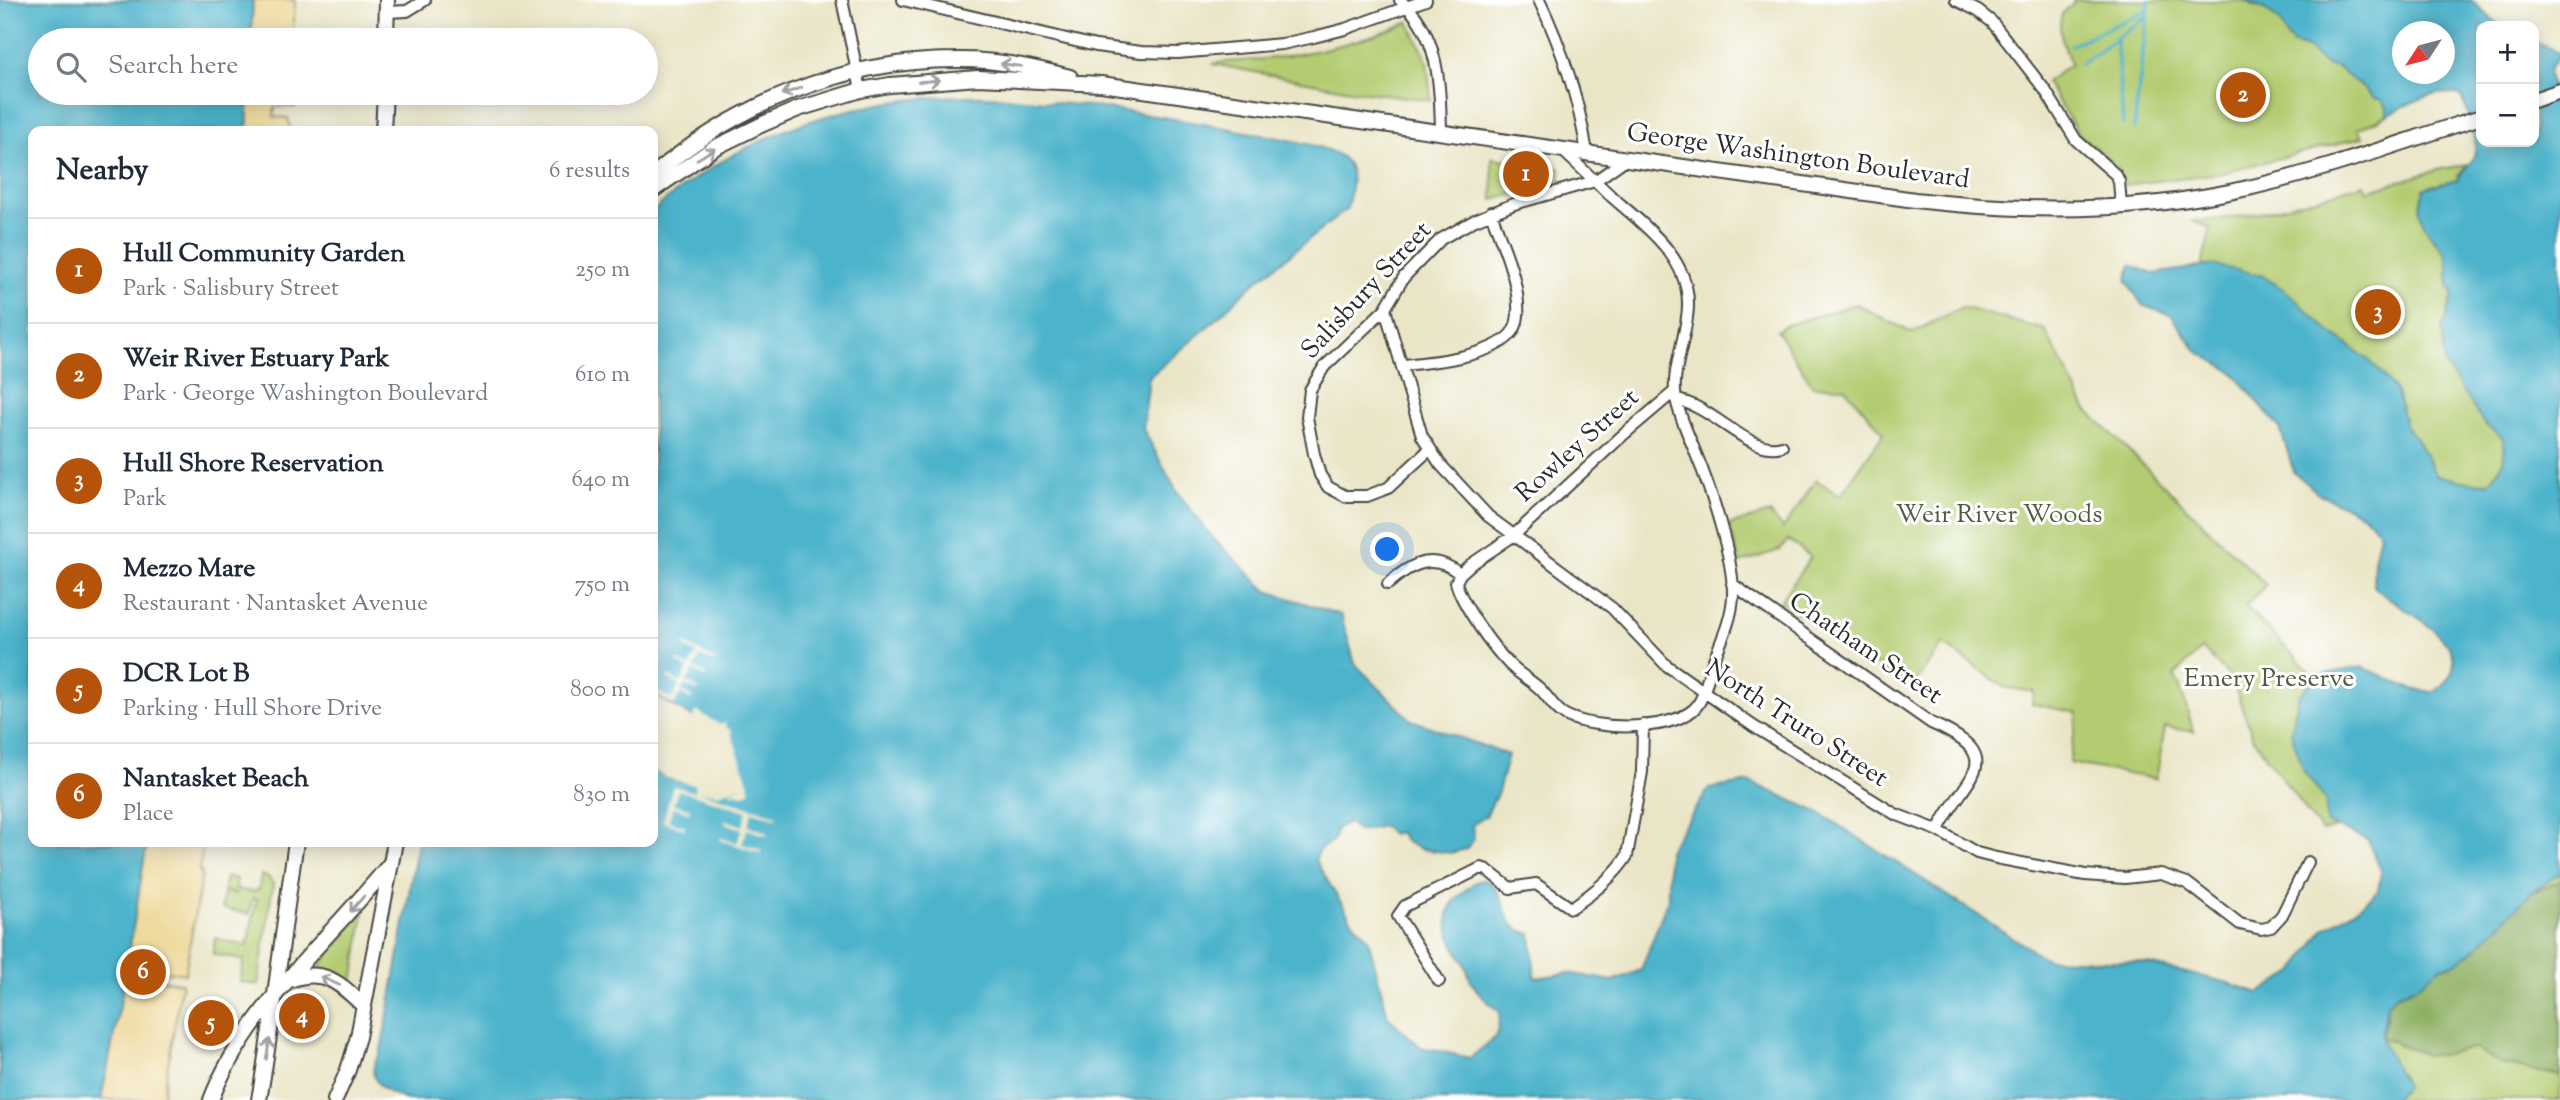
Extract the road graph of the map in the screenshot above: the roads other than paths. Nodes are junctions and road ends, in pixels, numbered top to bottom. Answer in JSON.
{"nodes":[{"id":1,"x":425,"y":0,"type":"edge"},
{"id":2,"x":842,"y":0,"type":"edge"},
{"id":3,"x":903,"y":0,"type":"edge"},
{"id":4,"x":1426,"y":0,"type":"edge"},
{"id":5,"x":1539,"y":0,"type":"edge"},
{"id":6,"x":1956,"y":0,"type":"edge"},
{"id":7,"x":1404,"y":4,"type":"edge"},
{"id":8,"x":387,"y":6,"type":"edge"},
{"id":9,"x":386,"y":28,"type":"edge"},
{"id":10,"x":857,"y":72,"type":"junction"},
{"id":11,"x":1101,"y":84,"type":"junction"},
{"id":12,"x":861,"y":90,"type":"junction"},
{"id":13,"x":2560,"y":92,"type":"edge"},
{"id":14,"x":2539,"y":98,"type":"edge"},
{"id":15,"x":384,"y":105,"type":"edge"},
{"id":16,"x":2476,"y":118,"type":"edge"},
{"id":17,"x":383,"y":126,"type":"edge"},
{"id":18,"x":1441,"y":131,"type":"junction"},
{"id":19,"x":1562,"y":150,"type":"junction"},
{"id":20,"x":1587,"y":153,"type":"junction"},
{"id":21,"x":1626,"y":159,"type":"junction"},
{"id":22,"x":658,"y":171,"type":"edge"},
{"id":23,"x":1595,"y":181,"type":"junction"},
{"id":24,"x":658,"y":186,"type":"edge"},
{"id":25,"x":2121,"y":206,"type":"junction"},
{"id":26,"x":1491,"y":212,"type":"junction"},
{"id":27,"x":1385,"y":309,"type":"junction"},
{"id":28,"x":1403,"y":365,"type":"junction"},
{"id":29,"x":1675,"y":396,"type":"junction"},
{"id":30,"x":1782,"y":446,"type":"dead end"},
{"id":31,"x":1429,"y":450,"type":"junction"},
{"id":32,"x":1513,"y":536,"type":"junction"},
{"id":33,"x":1460,"y":574,"type":"junction"},
{"id":34,"x":1388,"y":584,"type":"dead end"},
{"id":35,"x":1732,"y":584,"type":"junction"},
{"id":36,"x":1703,"y":690,"type":"junction"},
{"id":37,"x":1643,"y":725,"type":"junction"},
{"id":38,"x":1938,"y":830,"type":"junction"},
{"id":39,"x":295,"y":847,"type":"edge"},
{"id":40,"x":393,"y":847,"type":"edge"},
{"id":41,"x":2308,"y":862,"type":"dead end"},
{"id":42,"x":390,"y":864,"type":"junction"},
{"id":43,"x":290,"y":980,"type":"junction"},
{"id":44,"x":1439,"y":981,"type":"dead end"},
{"id":45,"x":275,"y":998,"type":"junction"},
{"id":46,"x":364,"y":1006,"type":"junction"},
{"id":47,"x":211,"y":1100,"type":"edge"},
{"id":48,"x":259,"y":1100,"type":"edge"},
{"id":49,"x":335,"y":1100,"type":"edge"}],
"edges":[{"from":1,"to":8,"type":"street"},
{"from":2,"to":10,"type":"street"},
{"from":3,"to":7,"type":"street"},
{"from":4,"to":7,"type":"street"},
{"from":5,"to":20,"type":"street"},
{"from":6,"to":25,"type":"street"},
{"from":7,"to":18,"type":"street"},
{"from":8,"to":9,"type":"main road"},
{"from":11,"to":10,"type":"main road","name":"George Washington Boulevard","one_way":true},
{"from":10,"to":12,"type":"street"},
{"from":10,"to":22,"type":"main road","name":"George Washington Boulevard","one_way":true},
{"from":12,"to":11,"type":"main road","name":"George Washington Boulevard","one_way":true},
{"from":11,"to":18,"type":"main road","name":"George Washington Boulevard"},
{"from":24,"to":12,"type":"main road","name":"George Washington Boulevard","one_way":true},
{"from":13,"to":14,"type":"main road"},
{"from":15,"to":17,"type":"main road"},
{"from":16,"to":25,"type":"main road","name":"George Washington Boulevard"},
{"from":18,"to":19,"type":"main road","name":"George Washington Boulevard"},
{"from":19,"to":20,"type":"main road","name":"George Washington Boulevard"},
{"from":19,"to":23,"type":"street"},
{"from":20,"to":21,"type":"main road","name":"George Washington Boulevard"},
{"from":21,"to":23,"type":"street","name":"Salisbury Street"},
{"from":21,"to":25,"type":"main road","name":"George Washington Boulevard"},
{"from":23,"to":26,"type":"street","name":"Salisbury Street"},
{"from":23,"to":29,"type":"street"},
{"from":26,"to":27,"type":"street","name":"Salisbury Street"},
{"from":26,"to":28,"type":"street"},
{"from":27,"to":28,"type":"street","name":"North Truro Street"},
{"from":27,"to":31,"type":"street","name":"Salisbury Street"},
{"from":28,"to":31,"type":"street","name":"North Truro Street"},
{"from":29,"to":30,"type":"street"},
{"from":29,"to":32,"type":"street","name":"Rowley Street"},
{"from":29,"to":35,"type":"street"},
{"from":31,"to":32,"type":"street","name":"North Truro Street"},
{"from":32,"to":33,"type":"street","name":"Rowley Street"},
{"from":32,"to":36,"type":"street","name":"North Truro Street"},
{"from":33,"to":34,"type":"street"},
{"from":33,"to":37,"type":"street"},
{"from":35,"to":36,"type":"street"},
{"from":35,"to":38,"type":"street","name":"Chatham Street"},
{"from":36,"to":37,"type":"street"},
{"from":36,"to":38,"type":"street","name":"North Truro Street"},
{"from":37,"to":44,"type":"street"},
{"from":38,"to":41,"type":"street","name":"North Truro Street"},
{"from":39,"to":45,"type":"main road"},
{"from":40,"to":42,"type":"main road"},
{"from":42,"to":43,"type":"main road","one_way":true},
{"from":42,"to":46,"type":"main road"},
{"from":43,"to":45,"type":"main road"},
{"from":46,"to":43,"type":"main road","one_way":true},
{"from":45,"to":47,"type":"main road"},
{"from":48,"to":45,"type":"main road","one_way":true},
{"from":46,"to":49,"type":"main road"}]}
